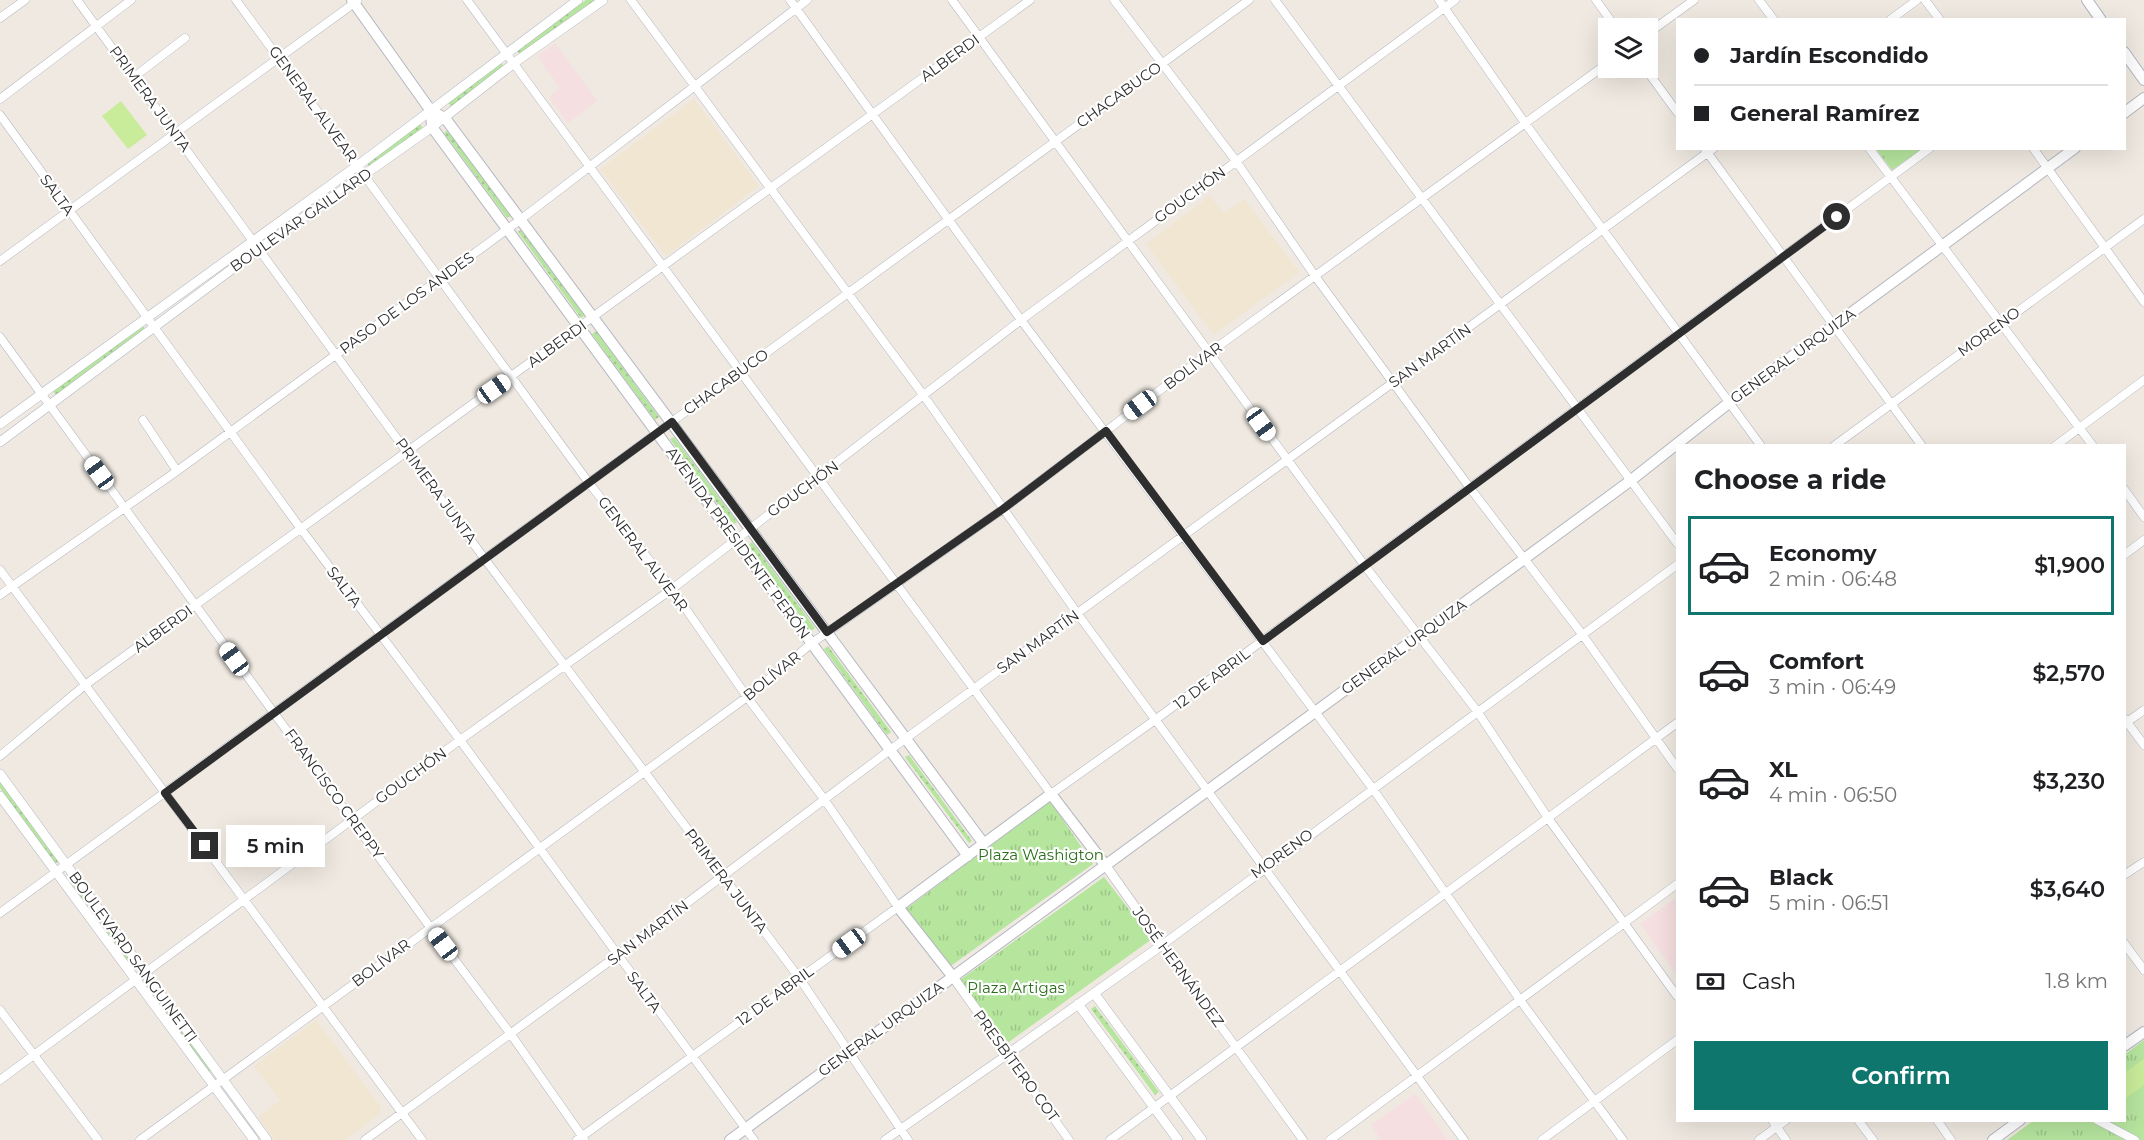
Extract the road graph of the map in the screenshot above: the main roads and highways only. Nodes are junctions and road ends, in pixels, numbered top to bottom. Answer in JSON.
{"nodes":[{"id":1,"x":2087,"y":0,"type":"edge"},
{"id":2,"x":355,"y":1,"type":"edge"},
{"id":3,"x":2099,"y":18,"type":"edge"},
{"id":4,"x":2126,"y":55,"type":"edge"},
{"id":5,"x":2144,"y":80,"type":"edge"},
{"id":6,"x":2144,"y":98,"type":"edge"},
{"id":7,"x":431,"y":111,"type":"junction"},
{"id":8,"x":2126,"y":112,"type":"edge"},
{"id":9,"x":2072,"y":150,"type":"edge"},
{"id":10,"x":1677,"y":444,"type":"edge"},
{"id":11,"x":1676,"y":445,"type":"edge"},
{"id":12,"x":1051,"y":794,"type":"joint"},
{"id":13,"x":984,"y":844,"type":"junction"},
{"id":14,"x":968,"y":856,"type":"junction"},
{"id":15,"x":1106,"y":866,"type":"junction"},
{"id":16,"x":898,"y":907,"type":"joint"},
{"id":17,"x":953,"y":978,"type":"junction"},
{"id":18,"x":2144,"y":1032,"type":"edge"},
{"id":19,"x":2126,"y":1045,"type":"edge"},
{"id":20,"x":2017,"y":1122,"type":"edge"},
{"id":21,"x":730,"y":1140,"type":"edge"},
{"id":22,"x":1993,"y":1140,"type":"edge"}],
"edges":[{"from":1,"to":3,"type":"main road"},
{"from":2,"to":7,"type":"main road","name":"AVENIDA PRESIDENTE PERÓN"},
{"from":4,"to":5,"type":"main road"},
{"from":6,"to":8,"type":"main road"},
{"from":7,"to":13,"type":"main road","name":"AVENIDA PRESIDENTE PERÓN"},
{"from":7,"to":14,"type":"main road","name":"AVENIDA PRESIDENTE PERÓN"},
{"from":9,"to":10,"type":"main road","name":"GENERAL URQUIZA"},
{"from":11,"to":15,"type":"main road","name":"GENERAL URQUIZA"},
{"from":12,"to":13,"type":"main road","name":"12 DE ABRIL"},
{"from":12,"to":15,"type":"main road","name":"JOSÉ HERNÁNDEZ"},
{"from":13,"to":14,"type":"main road","name":"12 DE ABRIL"},
{"from":14,"to":16,"type":"main road","name":"12 DE ABRIL"},
{"from":15,"to":17,"type":"main road","name":"GENERAL URQUIZA"},
{"from":16,"to":17,"type":"main road","name":"PRESBÍTERO COT"},
{"from":17,"to":21,"type":"main road","name":"GENERAL URQUIZA"},
{"from":18,"to":19,"type":"main road"},
{"from":20,"to":22,"type":"main road"}]}
